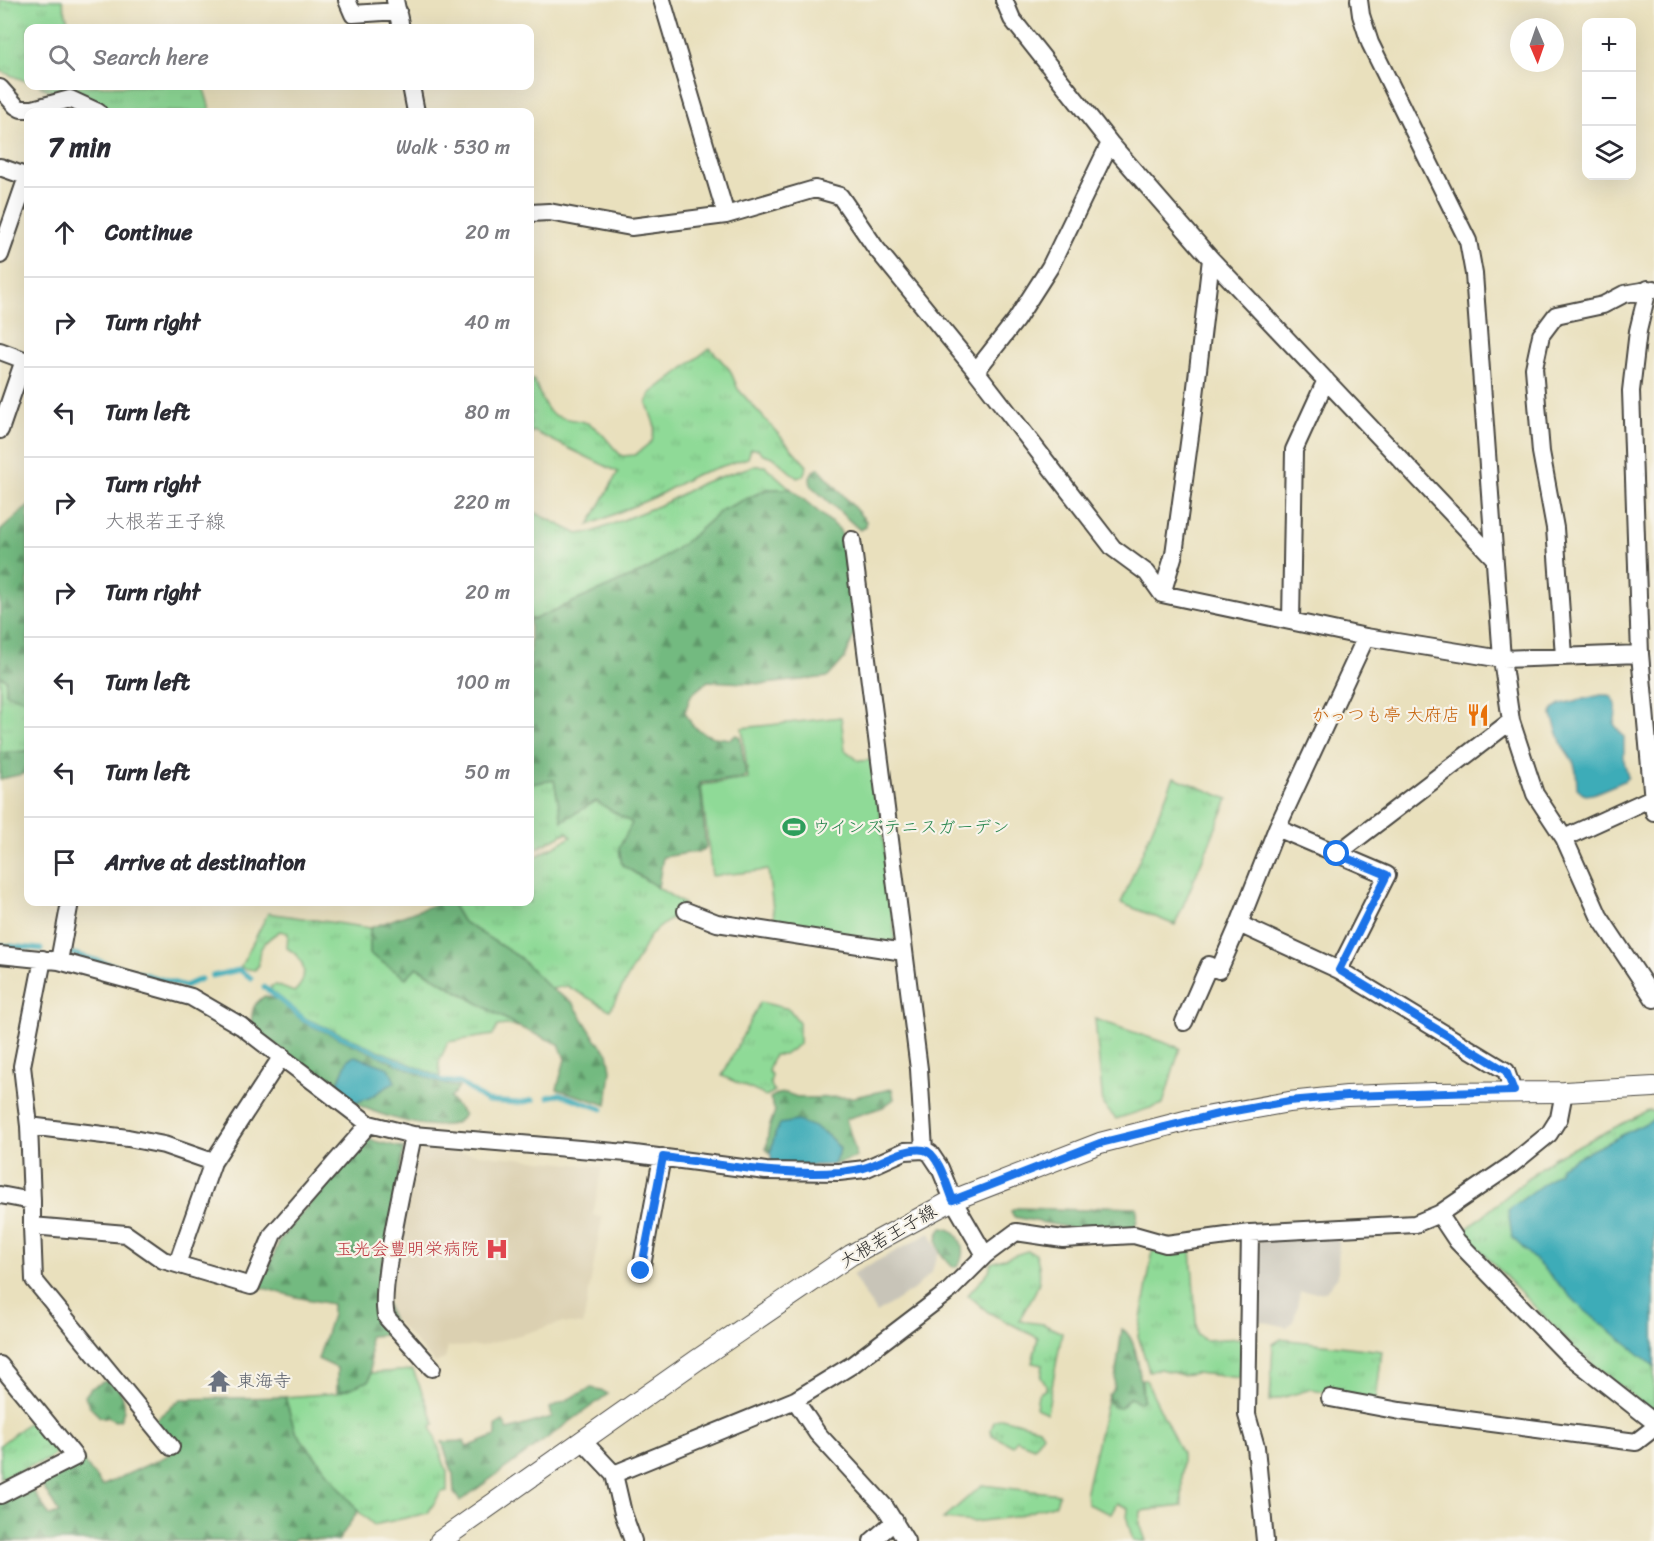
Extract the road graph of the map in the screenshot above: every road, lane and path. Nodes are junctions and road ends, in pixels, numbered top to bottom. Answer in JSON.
{"nodes":[{"id":1,"x":347,"y":0,"type":"edge"},
{"id":2,"x":662,"y":0,"type":"edge"},
{"id":3,"x":1004,"y":0,"type":"edge"},
{"id":4,"x":1359,"y":0,"type":"edge"},
{"id":5,"x":396,"y":6,"type":"edge"},
{"id":6,"x":400,"y":24,"type":"edge"},
{"id":7,"x":0,"y":88,"type":"edge"},
{"id":8,"x":412,"y":90,"type":"edge"},
{"id":9,"x":24,"y":108,"type":"edge"},
{"id":10,"x":36,"y":108,"type":"edge"},
{"id":11,"x":89,"y":108,"type":"edge"},
{"id":12,"x":415,"y":108,"type":"edge"},
{"id":13,"x":1110,"y":143,"type":"junction"},
{"id":14,"x":0,"y":167,"type":"edge"},
{"id":15,"x":24,"y":176,"type":"edge"},
{"id":16,"x":24,"y":188,"type":"edge"},
{"id":17,"x":534,"y":213,"type":"edge"},
{"id":18,"x":726,"y":215,"type":"junction"},
{"id":19,"x":0,"y":255,"type":"edge"},
{"id":20,"x":1211,"y":259,"type":"junction"},
{"id":21,"x":1651,"y":289,"type":"edge"},
{"id":22,"x":0,"y":351,"type":"edge"},
{"id":23,"x":24,"y":360,"type":"edge"},
{"id":24,"x":976,"y":371,"type":"junction"},
{"id":25,"x":24,"y":372,"type":"edge"},
{"id":26,"x":1326,"y":380,"type":"junction"},
{"id":27,"x":0,"y":430,"type":"edge"},
{"id":28,"x":852,"y":540,"type":"dead end"},
{"id":29,"x":1493,"y":557,"type":"junction"},
{"id":30,"x":1162,"y":594,"type":"junction"},
{"id":31,"x":1646,"y":607,"type":"edge"},
{"id":32,"x":1292,"y":621,"type":"junction"},
{"id":33,"x":1366,"y":637,"type":"junction"},
{"id":34,"x":1640,"y":654,"type":"junction"},
{"id":35,"x":1564,"y":656,"type":"junction"},
{"id":36,"x":1502,"y":659,"type":"junction"},
{"id":37,"x":1511,"y":720,"type":"junction"},
{"id":38,"x":1654,"y":802,"type":"edge"},
{"id":39,"x":1277,"y":828,"type":"junction"},
{"id":40,"x":1564,"y":838,"type":"junction"},
{"id":41,"x":1337,"y":854,"type":"junction"},
{"id":42,"x":69,"y":906,"type":"edge"},
{"id":43,"x":686,"y":911,"type":"dead end"},
{"id":44,"x":1239,"y":924,"type":"junction"},
{"id":45,"x":904,"y":952,"type":"junction"},
{"id":46,"x":0,"y":955,"type":"edge"},
{"id":47,"x":51,"y":960,"type":"junction"},
{"id":48,"x":1339,"y":970,"type":"junction"},
{"id":49,"x":1654,"y":999,"type":"edge"},
{"id":50,"x":1184,"y":1022,"type":"dead end"},
{"id":51,"x":282,"y":1056,"type":"junction"},
{"id":52,"x":1654,"y":1087,"type":"edge"},
{"id":53,"x":1514,"y":1091,"type":"junction"},
{"id":54,"x":1564,"y":1092,"type":"junction"},
{"id":55,"x":369,"y":1124,"type":"junction"},
{"id":56,"x":29,"y":1126,"type":"junction"},
{"id":57,"x":413,"y":1135,"type":"junction"},
{"id":58,"x":924,"y":1150,"type":"junction"},
{"id":59,"x":663,"y":1157,"type":"junction"},
{"id":60,"x":213,"y":1162,"type":"junction"},
{"id":61,"x":0,"y":1195,"type":"edge"},
{"id":62,"x":953,"y":1200,"type":"junction"},
{"id":63,"x":32,"y":1201,"type":"junction"},
{"id":64,"x":1439,"y":1214,"type":"junction"},
{"id":65,"x":32,"y":1226,"type":"junction"},
{"id":66,"x":1250,"y":1233,"type":"junction"},
{"id":67,"x":985,"y":1255,"type":"junction"},
{"id":68,"x":177,"y":1264,"type":"junction"},
{"id":69,"x":641,"y":1271,"type":"dead end"},
{"id":70,"x":0,"y":1365,"type":"edge"},
{"id":71,"x":432,"y":1368,"type":"dead end"},
{"id":72,"x":1330,"y":1398,"type":"dead end"},
{"id":73,"x":795,"y":1400,"type":"junction"},
{"id":74,"x":1654,"y":1422,"type":"edge"},
{"id":75,"x":1654,"y":1428,"type":"edge"},
{"id":76,"x":582,"y":1440,"type":"junction"},
{"id":77,"x":171,"y":1447,"type":"dead end"},
{"id":78,"x":614,"y":1474,"type":"junction"},
{"id":79,"x":0,"y":1494,"type":"edge"},
{"id":80,"x":895,"y":1521,"type":"junction"},
{"id":81,"x":440,"y":1541,"type":"edge"},
{"id":82,"x":633,"y":1541,"type":"edge"},
{"id":83,"x":872,"y":1541,"type":"edge"},
{"id":84,"x":906,"y":1541,"type":"edge"},
{"id":85,"x":1265,"y":1541,"type":"edge"}],
"edges":[{"from":1,"to":5,"type":"street"},
{"from":2,"to":18,"type":"street"},
{"from":3,"to":13,"type":"street"},
{"from":4,"to":29,"type":"street"},
{"from":5,"to":6,"type":"street"},
{"from":7,"to":9,"type":"street"},
{"from":8,"to":12,"type":"street"},
{"from":10,"to":11,"type":"street"},
{"from":13,"to":20,"type":"street"},
{"from":13,"to":24,"type":"street"},
{"from":14,"to":15,"type":"street"},
{"from":16,"to":19,"type":"street"},
{"from":17,"to":18,"type":"street"},
{"from":18,"to":24,"type":"street"},
{"from":20,"to":26,"type":"street"},
{"from":20,"to":30,"type":"street"},
{"from":21,"to":31,"type":"street"},
{"from":21,"to":35,"type":"street"},
{"from":22,"to":23,"type":"street"},
{"from":24,"to":30,"type":"street"},
{"from":25,"to":27,"type":"street"},
{"from":26,"to":29,"type":"street"},
{"from":26,"to":32,"type":"street"},
{"from":28,"to":45,"type":"street"},
{"from":29,"to":36,"type":"street"},
{"from":30,"to":32,"type":"street"},
{"from":31,"to":34,"type":"street"},
{"from":32,"to":33,"type":"street"},
{"from":33,"to":36,"type":"street"},
{"from":33,"to":39,"type":"street"},
{"from":34,"to":35,"type":"street"},
{"from":34,"to":38,"type":"street"},
{"from":35,"to":36,"type":"street"},
{"from":36,"to":37,"type":"street"},
{"from":37,"to":40,"type":"street"},
{"from":37,"to":41,"type":"street"},
{"from":38,"to":40,"type":"street"},
{"from":39,"to":41,"type":"street"},
{"from":39,"to":44,"type":"street"},
{"from":40,"to":49,"type":"street"},
{"from":41,"to":48,"type":"street"},
{"from":42,"to":47,"type":"street"},
{"from":43,"to":45,"type":"street"},
{"from":44,"to":48,"type":"street"},
{"from":44,"to":50,"type":"street"},
{"from":45,"to":58,"type":"street"},
{"from":46,"to":47,"type":"street"},
{"from":47,"to":51,"type":"street"},
{"from":47,"to":56,"type":"street"},
{"from":48,"to":53,"type":"street"},
{"from":51,"to":55,"type":"street"},
{"from":51,"to":60,"type":"street"},
{"from":52,"to":54,"type":"street","name":"大根若王子線"},
{"from":53,"to":54,"type":"street","name":"大根若王子線"},
{"from":53,"to":62,"type":"street","name":"大根若王子線"},
{"from":54,"to":64,"type":"street"},
{"from":55,"to":57,"type":"street"},
{"from":55,"to":68,"type":"street"},
{"from":56,"to":60,"type":"street"},
{"from":56,"to":63,"type":"street"},
{"from":57,"to":59,"type":"street"},
{"from":57,"to":71,"type":"street"},
{"from":58,"to":59,"type":"street"},
{"from":58,"to":62,"type":"street"},
{"from":59,"to":69,"type":"street"},
{"from":60,"to":68,"type":"street"},
{"from":61,"to":63,"type":"street"},
{"from":62,"to":67,"type":"street"},
{"from":62,"to":76,"type":"street","name":"大根若王子線"},
{"from":63,"to":65,"type":"street"},
{"from":64,"to":66,"type":"street"},
{"from":64,"to":74,"type":"street"},
{"from":65,"to":68,"type":"street"},
{"from":65,"to":77,"type":"street"},
{"from":66,"to":67,"type":"street"},
{"from":66,"to":85,"type":"street"},
{"from":67,"to":73,"type":"street"},
{"from":70,"to":79,"type":"street"},
{"from":72,"to":75,"type":"street"},
{"from":73,"to":78,"type":"street"},
{"from":73,"to":80,"type":"street"},
{"from":76,"to":78,"type":"street"},
{"from":76,"to":81,"type":"street","name":"大根若王子線"},
{"from":78,"to":82,"type":"street"},
{"from":80,"to":83,"type":"street"},
{"from":80,"to":84,"type":"street"}]}
